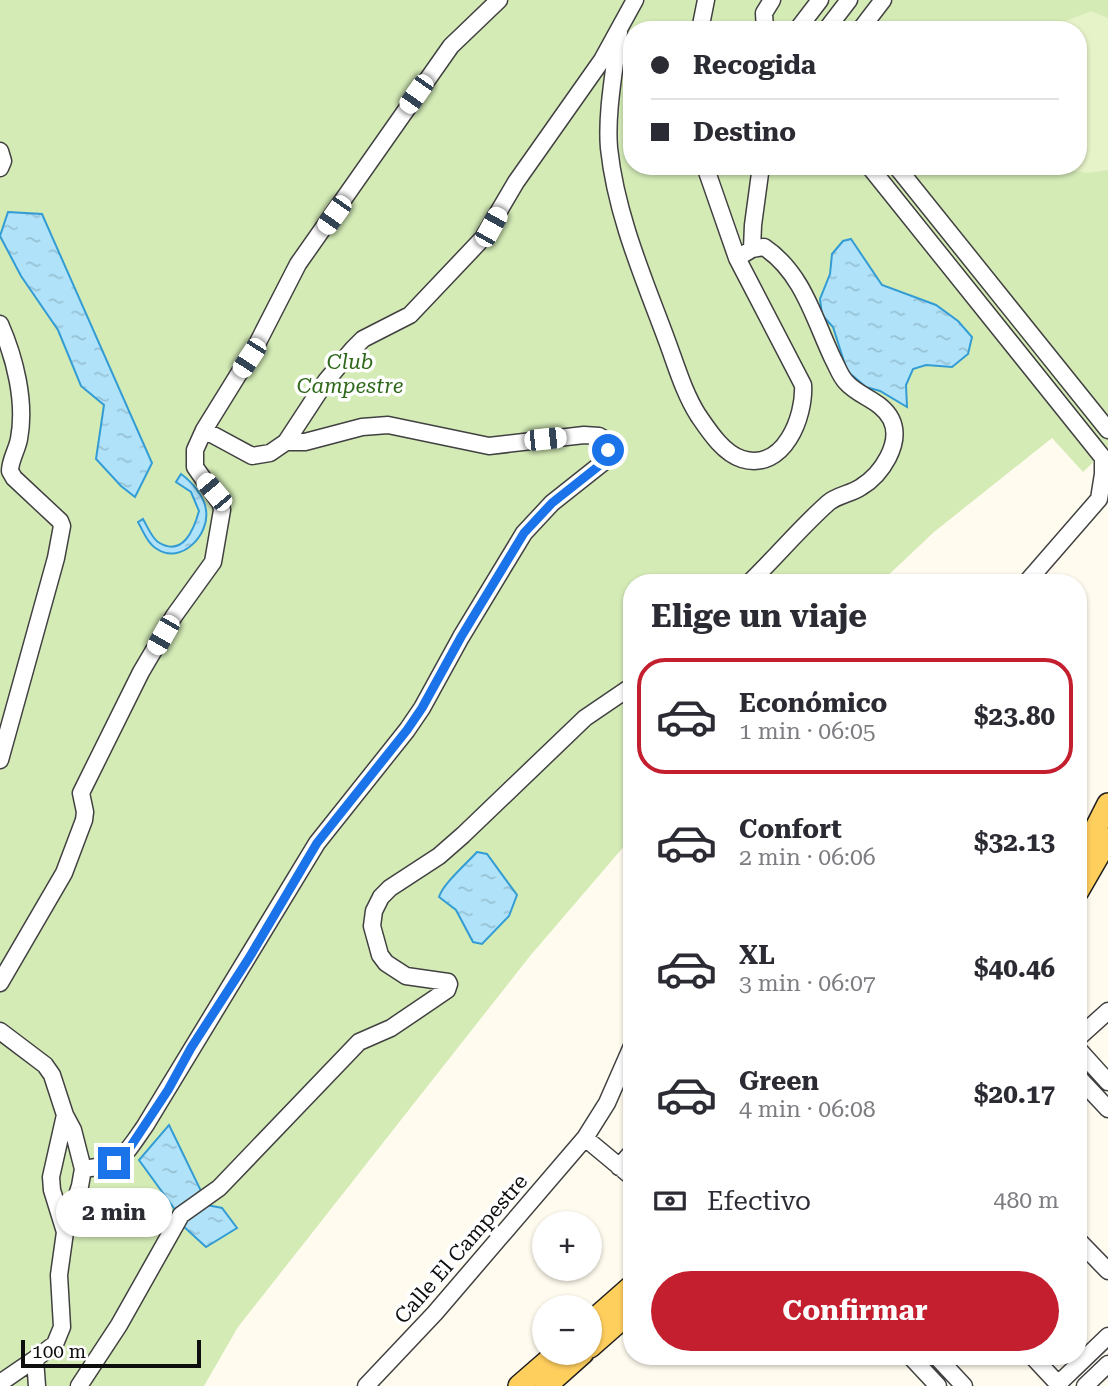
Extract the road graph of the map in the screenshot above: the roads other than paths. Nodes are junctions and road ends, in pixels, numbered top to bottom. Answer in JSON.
{"nodes":[{"id":1,"x":499,"y":0,"type":"edge"},
{"id":2,"x":635,"y":0,"type":"edge"},
{"id":3,"x":706,"y":0,"type":"edge"},
{"id":4,"x":772,"y":0,"type":"edge"},
{"id":5,"x":820,"y":0,"type":"edge"},
{"id":6,"x":849,"y":0,"type":"edge"},
{"id":7,"x":883,"y":0,"type":"edge"},
{"id":8,"x":624,"y":21,"type":"edge"},
{"id":9,"x":702,"y":21,"type":"edge"},
{"id":10,"x":764,"y":21,"type":"edge"},
{"id":11,"x":804,"y":21,"type":"edge"},
{"id":12,"x":833,"y":21,"type":"edge"},
{"id":13,"x":867,"y":21,"type":"edge"},
{"id":14,"x":623,"y":24,"type":"edge"},
{"id":15,"x":619,"y":32,"type":"junction"},
{"id":16,"x":0,"y":151,"type":"edge"},
{"id":17,"x":0,"y":167,"type":"edge"},
{"id":18,"x":708,"y":175,"type":"edge"},
{"id":19,"x":760,"y":175,"type":"edge"},
{"id":20,"x":876,"y":175,"type":"edge"},
{"id":21,"x":903,"y":175,"type":"edge"},
{"id":22,"x":752,"y":249,"type":"junction"},
{"id":23,"x":737,"y":258,"type":"junction"},
{"id":24,"x":0,"y":324,"type":"edge"},
{"id":25,"x":1082,"y":398,"type":"junction"},
{"id":26,"x":1066,"y":411,"type":"junction"},
{"id":27,"x":204,"y":430,"type":"junction"},
{"id":28,"x":1108,"y":430,"type":"edge"},
{"id":29,"x":286,"y":442,"type":"junction"},
{"id":30,"x":1106,"y":459,"type":"edge"},
{"id":31,"x":1103,"y":499,"type":"edge"},
{"id":32,"x":758,"y":574,"type":"edge"},
{"id":33,"x":1034,"y":574,"type":"edge"},
{"id":34,"x":623,"y":692,"type":"edge"},
{"id":35,"x":0,"y":760,"type":"edge"},
{"id":36,"x":1108,"y":804,"type":"edge"},
{"id":37,"x":1108,"y":839,"type":"edge"},
{"id":38,"x":1087,"y":845,"type":"edge"},
{"id":39,"x":1087,"y":875,"type":"edge"},
{"id":40,"x":0,"y":983,"type":"edge"},
{"id":41,"x":1108,"y":1011,"type":"edge"},
{"id":42,"x":1087,"y":1030,"type":"edge"},
{"id":43,"x":0,"y":1031,"type":"edge"},
{"id":44,"x":1087,"y":1059,"type":"edge"},
{"id":45,"x":623,"y":1067,"type":"edge"},
{"id":46,"x":1108,"y":1082,"type":"edge"},
{"id":47,"x":1087,"y":1087,"type":"edge"},
{"id":48,"x":1108,"y":1109,"type":"edge"},
{"id":49,"x":65,"y":1115,"type":"junction"},
{"id":50,"x":585,"y":1138,"type":"junction"},
{"id":51,"x":623,"y":1162,"type":"edge"},
{"id":52,"x":619,"y":1167,"type":"junction"},
{"id":53,"x":83,"y":1169,"type":"junction"},
{"id":54,"x":623,"y":1170,"type":"edge"},
{"id":55,"x":65,"y":1233,"type":"junction"},
{"id":56,"x":1087,"y":1250,"type":"edge"},
{"id":57,"x":1108,"y":1272,"type":"edge"},
{"id":58,"x":623,"y":1294,"type":"edge"},
{"id":59,"x":602,"y":1312,"type":"edge"},
{"id":60,"x":623,"y":1318,"type":"edge"},
{"id":61,"x":602,"y":1336,"type":"edge"},
{"id":62,"x":1108,"y":1336,"type":"edge"},
{"id":63,"x":1087,"y":1357,"type":"edge"},
{"id":64,"x":36,"y":1359,"type":"junction"},
{"id":65,"x":1108,"y":1364,"type":"edge"},
{"id":66,"x":543,"y":1365,"type":"edge"},
{"id":67,"x":569,"y":1365,"type":"edge"},
{"id":68,"x":919,"y":1365,"type":"edge"},
{"id":69,"x":944,"y":1365,"type":"edge"},
{"id":70,"x":1040,"y":1365,"type":"edge"},
{"id":71,"x":1079,"y":1365,"type":"edge"},
{"id":72,"x":0,"y":1383,"type":"edge"},
{"id":73,"x":1059,"y":1385,"type":"edge"},
{"id":74,"x":37,"y":1386,"type":"edge"},
{"id":75,"x":79,"y":1386,"type":"edge"},
{"id":76,"x":366,"y":1386,"type":"edge"},
{"id":77,"x":519,"y":1386,"type":"edge"},
{"id":78,"x":545,"y":1386,"type":"edge"},
{"id":79,"x":939,"y":1386,"type":"edge"},
{"id":80,"x":964,"y":1386,"type":"edge"},
{"id":81,"x":1085,"y":1386,"type":"edge"}],
"edges":[{"from":1,"to":27,"type":"street"},
{"from":2,"to":8,"type":"street"},
{"from":3,"to":9,"type":"street"},
{"from":4,"to":10,"type":"street"},
{"from":5,"to":11,"type":"street"},
{"from":6,"to":12,"type":"street"},
{"from":7,"to":13,"type":"street"},
{"from":14,"to":15,"type":"street"},
{"from":15,"to":23,"type":"street"},
{"from":15,"to":29,"type":"street"},
{"from":16,"to":17,"type":"street"},
{"from":18,"to":23,"type":"street"},
{"from":19,"to":22,"type":"street"},
{"from":20,"to":26,"type":"street"},
{"from":21,"to":25,"type":"street"},
{"from":22,"to":23,"type":"street"},
{"from":22,"to":32,"type":"street"},
{"from":24,"to":35,"type":"street"},
{"from":25,"to":26,"type":"street"},
{"from":25,"to":28,"type":"street"},
{"from":26,"to":30,"type":"street"},
{"from":27,"to":29,"type":"street"},
{"from":27,"to":40,"type":"street"},
{"from":29,"to":53,"type":"street"},
{"from":30,"to":31,"type":"street"},
{"from":31,"to":33,"type":"street"},
{"from":34,"to":75,"type":"street"},
{"from":36,"to":38,"type":"main road"},
{"from":37,"to":39,"type":"main road"},
{"from":41,"to":42,"type":"street"},
{"from":43,"to":49,"type":"street"},
{"from":44,"to":46,"type":"street"},
{"from":45,"to":50,"type":"street","name":"Calle El Campestre"},
{"from":47,"to":48,"type":"street"},
{"from":49,"to":53,"type":"street"},
{"from":49,"to":55,"type":"street"},
{"from":50,"to":52,"type":"street"},
{"from":50,"to":76,"type":"street","name":"Calle El Campestre"},
{"from":51,"to":52,"type":"street"},
{"from":52,"to":54,"type":"street"},
{"from":53,"to":55,"type":"street"},
{"from":55,"to":64,"type":"street"},
{"from":56,"to":57,"type":"street"},
{"from":58,"to":59,"type":"main road"},
{"from":60,"to":61,"type":"main road"},
{"from":62,"to":63,"type":"street"},
{"from":64,"to":72,"type":"street"},
{"from":64,"to":74,"type":"street"},
{"from":65,"to":81,"type":"street"},
{"from":66,"to":77,"type":"main road"},
{"from":67,"to":78,"type":"main road"},
{"from":68,"to":79,"type":"street"},
{"from":69,"to":80,"type":"street"},
{"from":70,"to":73,"type":"street"},
{"from":71,"to":73,"type":"street"}]}
